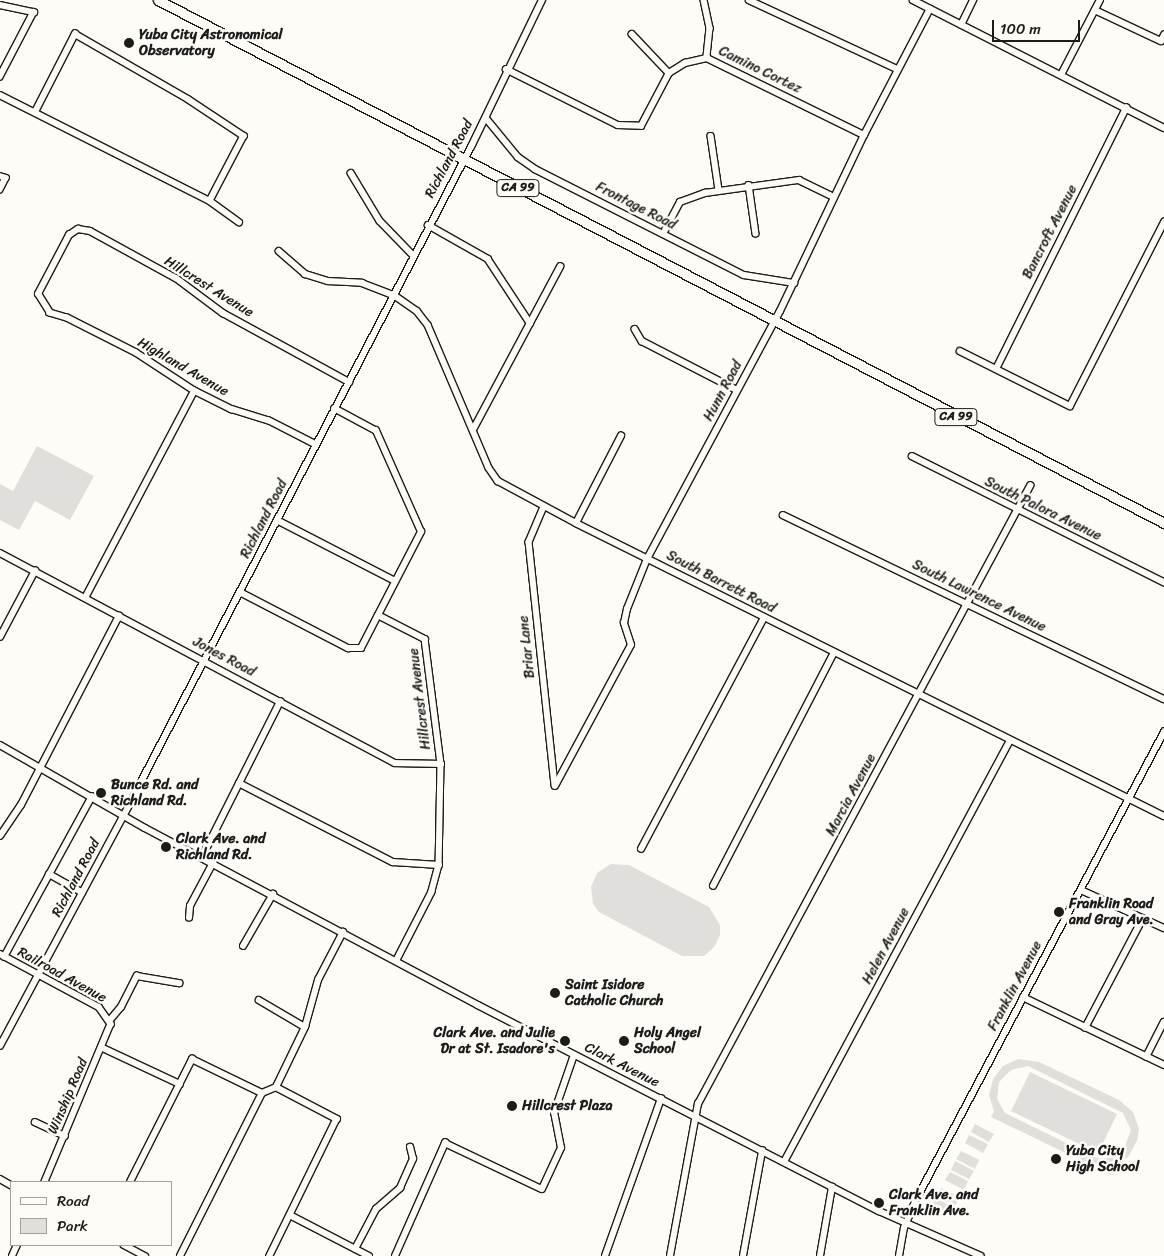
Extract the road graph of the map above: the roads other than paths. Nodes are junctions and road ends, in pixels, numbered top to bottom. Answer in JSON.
{"nodes":[{"id":1,"x":158,"y":0,"type":"edge"},
{"id":2,"x":542,"y":0,"type":"edge"},
{"id":3,"x":704,"y":0,"type":"edge"},
{"id":4,"x":749,"y":0,"type":"edge"},
{"id":5,"x":914,"y":0,"type":"edge"},
{"id":6,"x":973,"y":0,"type":"edge"},
{"id":7,"x":1100,"y":0,"type":"edge"},
{"id":8,"x":0,"y":4,"type":"edge"},
{"id":9,"x":930,"y":8,"type":"junction"},
{"id":10,"x":1095,"y":10,"type":"junction"},
{"id":11,"x":961,"y":25,"type":"junction"},
{"id":12,"x":632,"y":34,"type":"dead end"},
{"id":13,"x":1164,"y":34,"type":"edge"},
{"id":14,"x":707,"y":58,"type":"junction"},
{"id":15,"x":506,"y":69,"type":"junction"},
{"id":16,"x":897,"y":69,"type":"junction"},
{"id":17,"x":669,"y":73,"type":"junction"},
{"id":18,"x":1062,"y":73,"type":"junction"},
{"id":19,"x":0,"y":76,"type":"edge"},
{"id":20,"x":0,"y":95,"type":"edge"},
{"id":21,"x":1126,"y":108,"type":"junction"},
{"id":22,"x":35,"y":112,"type":"junction"},
{"id":23,"x":486,"y":118,"type":"junction"},
{"id":24,"x":1164,"y":128,"type":"edge"},
{"id":25,"x":864,"y":135,"type":"junction"},
{"id":26,"x":711,"y":136,"type":"dead end"},
{"id":27,"x":464,"y":160,"type":"junction"},
{"id":28,"x":351,"y":172,"type":"dead end"},
{"id":29,"x":0,"y":176,"type":"edge"},
{"id":30,"x":749,"y":185,"type":"junction"},
{"id":31,"x":0,"y":190,"type":"edge"},
{"id":32,"x":719,"y":190,"type":"junction"},
{"id":33,"x":834,"y":197,"type":"junction"},
{"id":34,"x":210,"y":201,"type":"junction"},
{"id":35,"x":238,"y":222,"type":"dead end"},
{"id":36,"x":1164,"y":222,"type":"edge"},
{"id":37,"x":428,"y":225,"type":"junction"},
{"id":38,"x":663,"y":234,"type":"junction"},
{"id":39,"x":756,"y":234,"type":"dead end"},
{"id":40,"x":279,"y":251,"type":"dead end"},
{"id":41,"x":413,"y":255,"type":"junction"},
{"id":42,"x":560,"y":267,"type":"dead end"},
{"id":43,"x":794,"y":282,"type":"junction"},
{"id":44,"x":394,"y":295,"type":"junction"},
{"id":45,"x":41,"y":304,"type":"joint"},
{"id":46,"x":774,"y":321,"type":"junction"},
{"id":47,"x":530,"y":323,"type":"junction"},
{"id":48,"x":635,"y":329,"type":"dead end"},
{"id":49,"x":960,"y":351,"type":"dead end"},
{"id":50,"x":996,"y":369,"type":"junction"},
{"id":51,"x":349,"y":382,"type":"junction"},
{"id":52,"x":737,"y":390,"type":"junction"},
{"id":53,"x":194,"y":391,"type":"junction"},
{"id":54,"x":335,"y":409,"type":"junction"},
{"id":55,"x":474,"y":428,"type":"junction"},
{"id":56,"x":621,"y":436,"type":"dead end"},
{"id":57,"x":316,"y":446,"type":"junction"},
{"id":58,"x":912,"y":456,"type":"dead end"},
{"id":59,"x":1030,"y":486,"type":"dead end"},
{"id":60,"x":544,"y":507,"type":"junction"},
{"id":61,"x":1017,"y":511,"type":"junction"},
{"id":62,"x":783,"y":515,"type":"dead end"},
{"id":63,"x":278,"y":520,"type":"junction"},
{"id":64,"x":576,"y":523,"type":"junction"},
{"id":65,"x":1164,"y":523,"type":"edge"},
{"id":66,"x":0,"y":553,"type":"edge"},
{"id":67,"x":647,"y":559,"type":"junction"},
{"id":68,"x":35,"y":572,"type":"junction"},
{"id":69,"x":395,"y":581,"type":"junction"},
{"id":70,"x":1164,"y":582,"type":"edge"},
{"id":71,"x":240,"y":592,"type":"junction"},
{"id":72,"x":85,"y":598,"type":"junction"},
{"id":73,"x":968,"y":604,"type":"junction"},
{"id":74,"x":378,"y":615,"type":"junction"},
{"id":75,"x":119,"y":616,"type":"junction"},
{"id":76,"x":764,"y":618,"type":"junction"},
{"id":77,"x":0,"y":637,"type":"edge"},
{"id":78,"x":834,"y":653,"type":"junction"},
{"id":79,"x":204,"y":661,"type":"junction"},
{"id":80,"x":918,"y":696,"type":"junction"},
{"id":81,"x":1164,"y":699,"type":"edge"},
{"id":82,"x":280,"y":702,"type":"junction"},
{"id":83,"x":1164,"y":732,"type":"edge"},
{"id":84,"x":1010,"y":741,"type":"junction"},
{"id":85,"x":0,"y":745,"type":"edge"},
{"id":86,"x":441,"y":764,"type":"junction"},
{"id":87,"x":41,"y":767,"type":"junction"},
{"id":88,"x":239,"y":783,"type":"junction"},
{"id":89,"x":555,"y":786,"type":"joint"},
{"id":90,"x":92,"y":796,"type":"junction"},
{"id":91,"x":1129,"y":799,"type":"junction"},
{"id":92,"x":124,"y":816,"type":"junction"},
{"id":93,"x":1164,"y":816,"type":"edge"},
{"id":94,"x":0,"y":836,"type":"edge"},
{"id":95,"x":641,"y":849,"type":"dead end"},
{"id":96,"x":202,"y":857,"type":"junction"},
{"id":97,"x":213,"y":864,"type":"junction"},
{"id":98,"x":439,"y":865,"type":"junction"},
{"id":99,"x":49,"y":874,"type":"junction"},
{"id":100,"x":713,"y":886,"type":"dead end"},
{"id":101,"x":1081,"y":890,"type":"junction"},
{"id":102,"x":82,"y":892,"type":"junction"},
{"id":103,"x":273,"y":894,"type":"junction"},
{"id":104,"x":189,"y":918,"type":"dead end"},
{"id":105,"x":1143,"y":918,"type":"junction"},
{"id":106,"x":1164,"y":928,"type":"edge"},
{"id":107,"x":343,"y":932,"type":"junction"},
{"id":108,"x":243,"y":946,"type":"dead end"},
{"id":109,"x":2,"y":955,"type":"edge"},
{"id":110,"x":397,"y":960,"type":"junction"},
{"id":111,"x":38,"y":975,"type":"junction"},
{"id":112,"x":179,"y":983,"type":"dead end"},
{"id":113,"x":1023,"y":997,"type":"junction"},
{"id":114,"x":259,"y":1000,"type":"dead end"},
{"id":115,"x":110,"y":1020,"type":"junction"},
{"id":116,"x":1164,"y":1022,"type":"edge"},
{"id":117,"x":305,"y":1027,"type":"junction"},
{"id":118,"x":1085,"y":1028,"type":"junction"},
{"id":119,"x":0,"y":1046,"type":"edge"},
{"id":120,"x":103,"y":1048,"type":"junction"},
{"id":121,"x":574,"y":1055,"type":"junction"},
{"id":122,"x":1146,"y":1056,"type":"junction"},
{"id":123,"x":1164,"y":1065,"type":"edge"},
{"id":124,"x":180,"y":1084,"type":"junction"},
{"id":125,"x":276,"y":1087,"type":"junction"},
{"id":126,"x":262,"y":1094,"type":"junction"},
{"id":127,"x":661,"y":1099,"type":"junction"},
{"id":128,"x":696,"y":1117,"type":"junction"},
{"id":129,"x":35,"y":1122,"type":"dead end"},
{"id":130,"x":65,"y":1136,"type":"junction"},
{"id":131,"x":410,"y":1147,"type":"dead end"},
{"id":132,"x":762,"y":1151,"type":"junction"},
{"id":133,"x":784,"y":1162,"type":"junction"},
{"id":134,"x":45,"y":1181,"type":"edge"},
{"id":135,"x":131,"y":1181,"type":"edge"},
{"id":136,"x":832,"y":1187,"type":"junction"},
{"id":137,"x":290,"y":1215,"type":"junction"},
{"id":138,"x":906,"y":1223,"type":"junction"},
{"id":139,"x":126,"y":1246,"type":"edge"},
{"id":140,"x":355,"y":1249,"type":"junction"},
{"id":141,"x":145,"y":1256,"type":"edge"},
{"id":142,"x":180,"y":1256,"type":"edge"},
{"id":143,"x":270,"y":1256,"type":"edge"},
{"id":144,"x":369,"y":1256,"type":"edge"},
{"id":145,"x":395,"y":1256,"type":"edge"},
{"id":146,"x":605,"y":1256,"type":"edge"},
{"id":147,"x":670,"y":1256,"type":"edge"},
{"id":148,"x":743,"y":1256,"type":"edge"},
{"id":149,"x":820,"y":1256,"type":"edge"},
{"id":150,"x":899,"y":1256,"type":"edge"},
{"id":151,"x":981,"y":1256,"type":"edge"}],
"edges":[{"from":1,"to":27,"type":"highway","number":"CA 99"},
{"from":2,"to":15,"type":"street","name":"Richland Road"},
{"from":3,"to":14,"type":"street"},
{"from":4,"to":16,"type":"street"},
{"from":5,"to":9,"type":"street"},
{"from":6,"to":11,"type":"street"},
{"from":7,"to":10,"type":"street"},
{"from":8,"to":19,"type":"street"},
{"from":9,"to":11,"type":"street"},
{"from":9,"to":16,"type":"street","name":"Hunn Road"},
{"from":10,"to":13,"type":"street"},
{"from":10,"to":18,"type":"street"},
{"from":11,"to":18,"type":"street"},
{"from":12,"to":17,"type":"street"},
{"from":14,"to":17,"type":"street","name":"Camino Cortez"},
{"from":14,"to":25,"type":"street","name":"Camino Cortez"},
{"from":15,"to":17,"type":"street"},
{"from":15,"to":23,"type":"street","name":"Richland Road"},
{"from":16,"to":25,"type":"street","name":"Hunn Road"},
{"from":18,"to":21,"type":"street"},
{"from":20,"to":22,"type":"street"},
{"from":21,"to":24,"type":"street"},
{"from":21,"to":50,"type":"street","name":"Bancroft Avenue"},
{"from":22,"to":34,"type":"street"},
{"from":22,"to":34,"type":"street"},
{"from":23,"to":27,"type":"street","name":"Richland Road"},
{"from":23,"to":38,"type":"street","name":"Frontage Road"},
{"from":25,"to":33,"type":"street","name":"Hunn Road"},
{"from":26,"to":32,"type":"street"},
{"from":27,"to":37,"type":"street","name":"Richland Road"},
{"from":27,"to":46,"type":"highway","number":"CA 99"},
{"from":28,"to":41,"type":"street"},
{"from":29,"to":31,"type":"street"},
{"from":30,"to":32,"type":"street"},
{"from":30,"to":33,"type":"street"},
{"from":30,"to":39,"type":"street"},
{"from":32,"to":38,"type":"street"},
{"from":33,"to":43,"type":"street","name":"Hunn Road"},
{"from":34,"to":35,"type":"street"},
{"from":36,"to":50,"type":"street"},
{"from":37,"to":41,"type":"street","name":"Richland Road"},
{"from":37,"to":47,"type":"street"},
{"from":38,"to":43,"type":"street","name":"Frontage Road"},
{"from":40,"to":44,"type":"street","name":"South Barrett Road"},
{"from":41,"to":44,"type":"street","name":"Richland Road"},
{"from":42,"to":47,"type":"street"},
{"from":43,"to":46,"type":"street","name":"Hunn Road"},
{"from":44,"to":51,"type":"street","name":"Richland Road"},
{"from":44,"to":55,"type":"street","name":"South Barrett Road"},
{"from":45,"to":51,"type":"street","name":"Hillcrest Avenue"},
{"from":45,"to":53,"type":"street","name":"Highland Avenue"},
{"from":46,"to":52,"type":"street","name":"Hunn Road"},
{"from":46,"to":65,"type":"highway","number":"CA 99"},
{"from":47,"to":55,"type":"street"},
{"from":48,"to":52,"type":"street"},
{"from":49,"to":50,"type":"street"},
{"from":51,"to":54,"type":"street","name":"Richland Road"},
{"from":52,"to":67,"type":"street","name":"Hunn Road"},
{"from":53,"to":57,"type":"street","name":"Highland Avenue"},
{"from":53,"to":72,"type":"street"},
{"from":54,"to":57,"type":"street","name":"Richland Road"},
{"from":54,"to":69,"type":"street"},
{"from":55,"to":60,"type":"street","name":"South Barrett Road"},
{"from":56,"to":64,"type":"street"},
{"from":57,"to":63,"type":"street","name":"Richland Road"},
{"from":58,"to":61,"type":"street","name":"South Palora Avenue"},
{"from":59,"to":61,"type":"street","name":"Marcia Avenue"},
{"from":60,"to":64,"type":"street","name":"South Barrett Road"},
{"from":60,"to":89,"type":"street","name":"Briar Lane"},
{"from":61,"to":70,"type":"street","name":"South Palora Avenue"},
{"from":61,"to":73,"type":"street","name":"Marcia Avenue"},
{"from":62,"to":73,"type":"street","name":"South Lawrence Avenue"},
{"from":63,"to":69,"type":"street"},
{"from":63,"to":71,"type":"street","name":"Richland Road"},
{"from":64,"to":67,"type":"street","name":"South Barrett Road"},
{"from":66,"to":68,"type":"street","name":"Jones Road"},
{"from":67,"to":76,"type":"street","name":"South Barrett Road"},
{"from":67,"to":89,"type":"street","name":"Hunn Road"},
{"from":68,"to":72,"type":"street","name":"Jones Road"},
{"from":68,"to":77,"type":"street"},
{"from":69,"to":74,"type":"street"},
{"from":71,"to":74,"type":"street"},
{"from":71,"to":79,"type":"street","name":"Richland Road"},
{"from":72,"to":75,"type":"street","name":"Jones Road"},
{"from":73,"to":80,"type":"street","name":"Marcia Avenue"},
{"from":73,"to":81,"type":"street","name":"South Lawrence Avenue"},
{"from":74,"to":86,"type":"street","name":"Hillcrest Avenue"},
{"from":75,"to":79,"type":"street","name":"Jones Road"},
{"from":75,"to":87,"type":"street"},
{"from":76,"to":78,"type":"street","name":"South Barrett Road"},
{"from":76,"to":95,"type":"street"},
{"from":78,"to":80,"type":"street","name":"South Barrett Road"},
{"from":78,"to":100,"type":"street"},
{"from":79,"to":82,"type":"street","name":"Jones Road"},
{"from":79,"to":92,"type":"street","name":"Richland Road"},
{"from":80,"to":84,"type":"street","name":"South Barrett Road"},
{"from":80,"to":128,"type":"street","name":"Marcia Avenue"},
{"from":82,"to":86,"type":"street","name":"Jones Road"},
{"from":82,"to":88,"type":"street"},
{"from":83,"to":91,"type":"street","name":"Franklin Avenue"},
{"from":84,"to":91,"type":"street","name":"South Barrett Road"},
{"from":84,"to":133,"type":"street","name":"Helen Avenue"},
{"from":85,"to":87,"type":"street","name":"Clark Avenue"},
{"from":86,"to":98,"type":"street","name":"Hillcrest Avenue"},
{"from":87,"to":90,"type":"street","name":"Clark Avenue"},
{"from":87,"to":94,"type":"street"},
{"from":88,"to":96,"type":"street"},
{"from":88,"to":98,"type":"street"},
{"from":90,"to":92,"type":"street","name":"Clark Avenue"},
{"from":90,"to":99,"type":"street"},
{"from":91,"to":93,"type":"street","name":"South Barrett Road"},
{"from":91,"to":101,"type":"street","name":"Franklin Avenue"},
{"from":92,"to":96,"type":"street","name":"Clark Avenue"},
{"from":92,"to":102,"type":"street","name":"Richland Road"},
{"from":96,"to":97,"type":"street","name":"Clark Avenue"},
{"from":97,"to":103,"type":"street","name":"Clark Avenue"},
{"from":97,"to":104,"type":"street"},
{"from":98,"to":110,"type":"street","name":"Hillcrest Avenue"},
{"from":99,"to":102,"type":"street"},
{"from":99,"to":109,"type":"street"},
{"from":101,"to":105,"type":"street"},
{"from":101,"to":113,"type":"street","name":"Franklin Avenue"},
{"from":102,"to":111,"type":"street","name":"Richland Road"},
{"from":103,"to":107,"type":"street","name":"Clark Avenue"},
{"from":103,"to":108,"type":"street"},
{"from":105,"to":106,"type":"street"},
{"from":105,"to":118,"type":"street"},
{"from":107,"to":110,"type":"street","name":"Clark Avenue"},
{"from":107,"to":117,"type":"street"},
{"from":109,"to":111,"type":"street","name":"Railroad Avenue"},
{"from":110,"to":121,"type":"street","name":"Clark Avenue"},
{"from":111,"to":115,"type":"street","name":"Railroad Avenue"},
{"from":111,"to":119,"type":"street","name":"Richland Road"},
{"from":112,"to":115,"type":"street"},
{"from":113,"to":118,"type":"street"},
{"from":113,"to":138,"type":"street","name":"Franklin Avenue"},
{"from":114,"to":117,"type":"street"},
{"from":115,"to":120,"type":"street","name":"Winship Road"},
{"from":116,"to":122,"type":"street"},
{"from":117,"to":125,"type":"street"},
{"from":118,"to":122,"type":"street"},
{"from":120,"to":124,"type":"street"},
{"from":120,"to":130,"type":"street","name":"Winship Road"},
{"from":121,"to":127,"type":"street","name":"Clark Avenue"},
{"from":121,"to":145,"type":"street"},
{"from":122,"to":123,"type":"street"},
{"from":124,"to":126,"type":"street"},
{"from":124,"to":135,"type":"street"},
{"from":125,"to":126,"type":"street"},
{"from":125,"to":137,"type":"street"},
{"from":126,"to":142,"type":"street"},
{"from":127,"to":128,"type":"street","name":"Clark Avenue"},
{"from":127,"to":146,"type":"street"},
{"from":128,"to":132,"type":"street","name":"Clark Avenue"},
{"from":128,"to":147,"type":"street","name":"Marcia Avenue"},
{"from":129,"to":130,"type":"street"},
{"from":130,"to":134,"type":"street","name":"Winship Road"},
{"from":131,"to":140,"type":"street"},
{"from":132,"to":133,"type":"street","name":"Clark Avenue"},
{"from":132,"to":148,"type":"street"},
{"from":133,"to":136,"type":"street","name":"Clark Avenue"},
{"from":136,"to":138,"type":"street","name":"Clark Avenue"},
{"from":136,"to":149,"type":"street"},
{"from":137,"to":140,"type":"street"},
{"from":137,"to":143,"type":"street"},
{"from":138,"to":150,"type":"street","name":"Franklin Avenue"},
{"from":138,"to":151,"type":"street","name":"Clark Avenue"},
{"from":139,"to":141,"type":"street"},
{"from":140,"to":144,"type":"street"}]}
